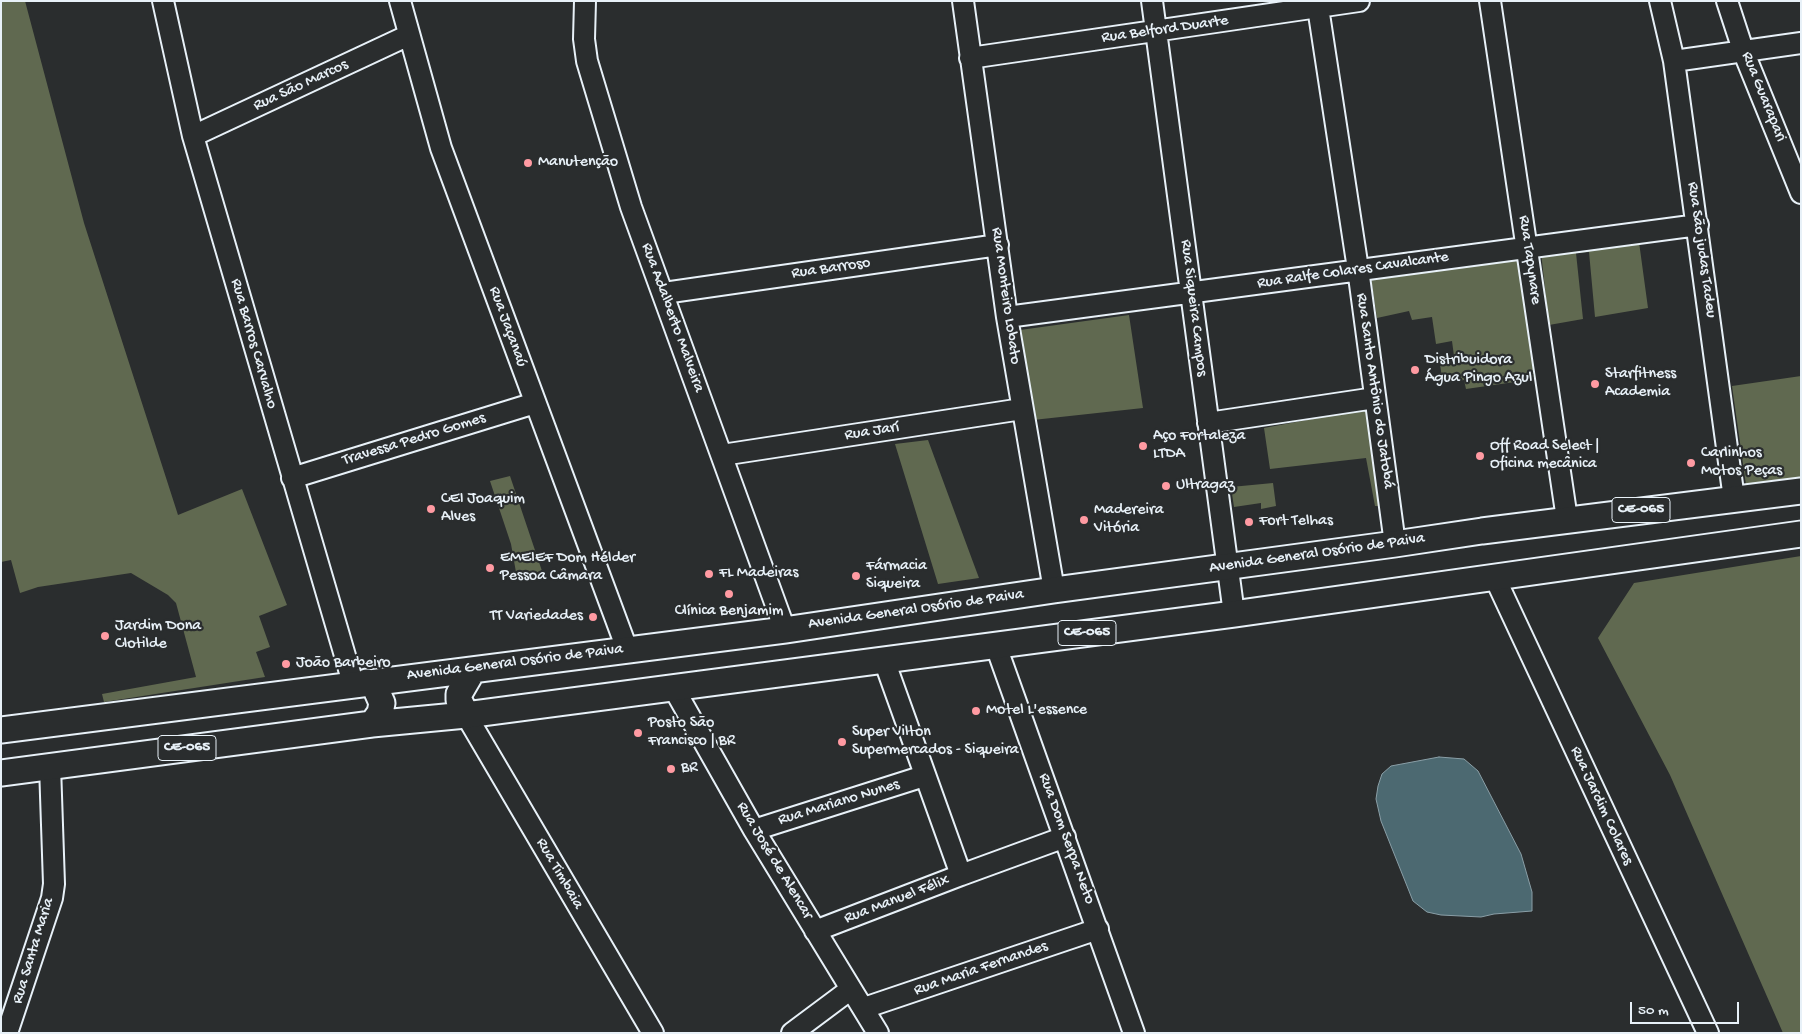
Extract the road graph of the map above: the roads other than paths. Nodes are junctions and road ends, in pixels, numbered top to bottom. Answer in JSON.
{"nodes":[{"id":1,"x":163,"y":1,"type":"edge"},
{"id":2,"x":400,"y":1,"type":"edge"},
{"id":3,"x":585,"y":1,"type":"edge"},
{"id":4,"x":963,"y":1,"type":"edge"},
{"id":5,"x":1152,"y":1,"type":"edge"},
{"id":6,"x":1359,"y":1,"type":"edge"},
{"id":7,"x":1490,"y":1,"type":"edge"},
{"id":8,"x":1660,"y":1,"type":"edge"},
{"id":9,"x":1727,"y":1,"type":"edge"},
{"id":10,"x":1318,"y":4,"type":"edge"},
{"id":11,"x":1157,"y":31,"type":"junction"},
{"id":12,"x":408,"y":35,"type":"junction"},
{"id":13,"x":1801,"y":43,"type":"edge"},
{"id":14,"x":1744,"y":52,"type":"junction"},
{"id":15,"x":970,"y":58,"type":"junction"},
{"id":16,"x":1674,"y":61,"type":"junction"},
{"id":17,"x":193,"y":136,"type":"junction"},
{"id":18,"x":1801,"y":193,"type":"edge"},
{"id":19,"x":1698,"y":225,"type":"junction"},
{"id":20,"x":998,"y":245,"type":"junction"},
{"id":21,"x":1527,"y":249,"type":"junction"},
{"id":22,"x":1358,"y":269,"type":"junction"},
{"id":23,"x":664,"y":293,"type":"junction"},
{"id":24,"x":1191,"y":294,"type":"junction"},
{"id":25,"x":1007,"y":317,"type":"junction"},
{"id":26,"x":1375,"y":398,"type":"junction"},
{"id":27,"x":535,"y":403,"type":"junction"},
{"id":28,"x":1022,"y":409,"type":"junction"},
{"id":29,"x":1208,"y":423,"type":"junction"},
{"id":30,"x":722,"y":455,"type":"junction"},
{"id":31,"x":292,"y":478,"type":"junction"},
{"id":32,"x":1801,"y":491,"type":"edge"},
{"id":33,"x":1734,"y":499,"type":"junction"},
{"id":34,"x":1567,"y":519,"type":"junction"},
{"id":35,"x":1801,"y":534,"type":"edge"},
{"id":36,"x":1395,"y":544,"type":"junction"},
{"id":37,"x":1228,"y":567,"type":"junction"},
{"id":38,"x":1495,"y":578,"type":"junction"},
{"id":39,"x":1054,"y":590,"type":"junction"},
{"id":40,"x":1234,"y":614,"type":"junction"},
{"id":41,"x":785,"y":630,"type":"junction"},
{"id":42,"x":996,"y":646,"type":"junction"},
{"id":43,"x":627,"y":649,"type":"junction"},
{"id":44,"x":884,"y":660,"type":"junction"},
{"id":45,"x":474,"y":670,"type":"junction"},
{"id":46,"x":360,"y":683,"type":"junction"},
{"id":47,"x":673,"y":687,"type":"junction"},
{"id":48,"x":466,"y":715,"type":"junction"},
{"id":49,"x":372,"y":724,"type":"junction"},
{"id":50,"x":1,"y":730,"type":"edge"},
{"id":51,"x":50,"y":766,"type":"junction"},
{"id":52,"x":1,"y":773,"type":"edge"},
{"id":53,"x":924,"y":776,"type":"junction"},
{"id":54,"x":754,"y":830,"type":"junction"},
{"id":55,"x":1065,"y":838,"type":"junction"},
{"id":56,"x":961,"y":875,"type":"junction"},
{"id":57,"x":1098,"y":929,"type":"junction"},
{"id":58,"x":815,"y":931,"type":"junction"},
{"id":59,"x":851,"y":989,"type":"junction"},
{"id":60,"x":864,"y":1008,"type":"junction"},
{"id":61,"x":15,"y":1027,"type":"edge"},
{"id":62,"x":1129,"y":1031,"type":"edge"},
{"id":63,"x":653,"y":1033,"type":"edge"},
{"id":64,"x":792,"y":1033,"type":"edge"},
{"id":65,"x":878,"y":1033,"type":"edge"},
{"id":66,"x":1708,"y":1033,"type":"edge"}],
"edges":[{"from":1,"to":17,"type":"street","name":"Rua Barros Carvalho"},
{"from":2,"to":12,"type":"street","name":"Rua Jaçanaú"},
{"from":3,"to":23,"type":"street","name":"Rua Adalberto Malveira"},
{"from":4,"to":15,"type":"street","name":"Rua Monteiro Lobato"},
{"from":5,"to":11,"type":"street","name":"Rua Siqueira Campos"},
{"from":6,"to":10,"type":"street","name":"Rua Belford Duarte"},
{"from":7,"to":21,"type":"street","name":"Rua Tapynare"},
{"from":8,"to":16,"type":"street","name":"Rua São judas Tadeu"},
{"from":9,"to":14,"type":"street","name":"Rua Guarapari"},
{"from":10,"to":11,"type":"street","name":"Rua Belford Duarte"},
{"from":10,"to":22,"type":"street","name":"Rua Santo Antônio do Jatobá"},
{"from":11,"to":15,"type":"street","name":"Rua Belford Duarte"},
{"from":11,"to":24,"type":"street","name":"Rua Siqueira Campos"},
{"from":12,"to":17,"type":"street","name":"Rua São Marcos"},
{"from":12,"to":27,"type":"street","name":"Rua Jaçanaú"},
{"from":13,"to":14,"type":"street"},
{"from":14,"to":16,"type":"street"},
{"from":14,"to":18,"type":"street","name":"Rua Guarapari"},
{"from":15,"to":20,"type":"street","name":"Rua Monteiro Lobato"},
{"from":16,"to":19,"type":"street","name":"Rua São judas Tadeu"},
{"from":17,"to":31,"type":"street","name":"Rua Barros Carvalho"},
{"from":19,"to":21,"type":"street","name":"Rua Ralfe Colares Cavalcante"},
{"from":19,"to":33,"type":"street","name":"Rua São judas Tadeu"},
{"from":20,"to":23,"type":"street","name":"Rua Barroso"},
{"from":20,"to":25,"type":"street","name":"Rua Monteiro Lobato"},
{"from":21,"to":22,"type":"street","name":"Rua Ralfe Colares Cavalcante"},
{"from":21,"to":34,"type":"street","name":"Rua Tapynare"},
{"from":22,"to":24,"type":"street","name":"Rua Ralfe Colares Cavalcante"},
{"from":22,"to":26,"type":"street","name":"Rua Santo Antônio do Jatobá"},
{"from":23,"to":30,"type":"street","name":"Rua Adalberto Malveira"},
{"from":24,"to":25,"type":"street","name":"Rua Ralfe Colares Cavalcante"},
{"from":24,"to":29,"type":"street","name":"Rua Siqueira Campos"},
{"from":25,"to":28,"type":"street","name":"Rua Monteiro Lobato"},
{"from":26,"to":29,"type":"street"},
{"from":26,"to":36,"type":"street","name":"Rua Santo Antônio do Jatobá"},
{"from":27,"to":31,"type":"street","name":"Travessa Pedro Gomes"},
{"from":27,"to":43,"type":"street","name":"Rua Jaçanaú"},
{"from":28,"to":30,"type":"street","name":"Rua Jarí"},
{"from":28,"to":39,"type":"street","name":"Rua Monteiro Lobato"},
{"from":29,"to":37,"type":"street","name":"Rua Siqueira Campos"},
{"from":30,"to":41,"type":"street","name":"Rua Adalberto Malveira"},
{"from":31,"to":46,"type":"street","name":"Rua Barros Carvalho"},
{"from":32,"to":33,"type":"main road","name":"Avenida General Osório de Paiva","number":"CE-065"},
{"from":33,"to":34,"type":"main road","name":"Avenida General Osório de Paiva","number":"CE-065"},
{"from":34,"to":36,"type":"main road","name":"Avenida General Osório de Paiva","number":"CE-065"},
{"from":35,"to":38,"type":"main road","number":"CE-065"},
{"from":36,"to":37,"type":"main road","name":"Avenida General Osório de Paiva","number":"CE-065"},
{"from":37,"to":39,"type":"main road","name":"Avenida General Osório de Paiva","number":"CE-065"},
{"from":37,"to":40,"type":"street","name":"Rua Siqueira Campos"},
{"from":38,"to":40,"type":"main road","number":"CE-065"},
{"from":38,"to":66,"type":"street","name":"Rua Jardim Colares"},
{"from":39,"to":41,"type":"main road","name":"Avenida General Osório de Paiva","number":"CE-065"},
{"from":40,"to":42,"type":"main road","number":"CE-065"},
{"from":41,"to":43,"type":"main road","name":"Avenida General Osório de Paiva","number":"CE-065"},
{"from":42,"to":44,"type":"main road","number":"CE-065"},
{"from":42,"to":55,"type":"street","name":"Rua Dom Serpa Neto"},
{"from":43,"to":45,"type":"main road","name":"Avenida General Osório de Paiva","number":"CE-065"},
{"from":44,"to":47,"type":"main road","number":"CE-065"},
{"from":44,"to":53,"type":"street","name":"Rua Manuel Félix"},
{"from":45,"to":46,"type":"main road","name":"Avenida General Osório de Paiva","number":"CE-065"},
{"from":45,"to":48,"type":"main road"},
{"from":46,"to":49,"type":"main road"},
{"from":46,"to":50,"type":"main road","name":"Avenida General Osório de Paiva","number":"CE-065"},
{"from":47,"to":48,"type":"main road","number":"CE-065"},
{"from":47,"to":54,"type":"street","name":"Rua José de Alencar"},
{"from":48,"to":49,"type":"main road","number":"CE-065"},
{"from":48,"to":63,"type":"street","name":"Rua Timbaia"},
{"from":49,"to":51,"type":"main road","number":"CE-065"},
{"from":51,"to":52,"type":"main road","number":"CE-065"},
{"from":51,"to":61,"type":"street","name":"Rua Santa Maria"},
{"from":53,"to":54,"type":"street","name":"Rua Mariano Nunes"},
{"from":53,"to":56,"type":"street","name":"Rua Manuel Félix"},
{"from":54,"to":58,"type":"street","name":"Rua José de Alencar"},
{"from":55,"to":56,"type":"street"},
{"from":55,"to":57,"type":"street","name":"Rua Dom Serpa Neto"},
{"from":56,"to":58,"type":"street","name":"Rua Manuel Félix"},
{"from":57,"to":60,"type":"street","name":"Rua Maria Fernandes"},
{"from":57,"to":62,"type":"street","name":"Rua Dom Serpa Neto"},
{"from":58,"to":59,"type":"street","name":"Rua José de Alencar"},
{"from":59,"to":60,"type":"street","name":"Rua José de Alencar"},
{"from":59,"to":64,"type":"street"},
{"from":60,"to":65,"type":"street","name":"Rua José de Alencar"}]}
